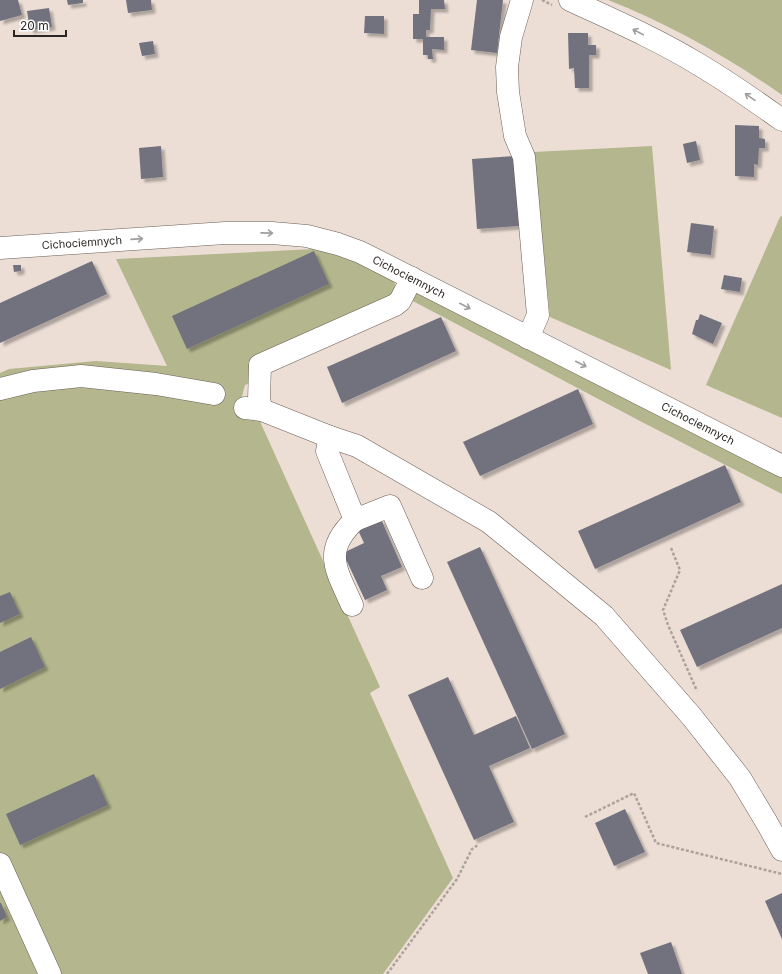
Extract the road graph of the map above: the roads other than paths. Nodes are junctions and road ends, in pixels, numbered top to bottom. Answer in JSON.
{"nodes":[{"id":1,"x":522,"y":0,"type":"edge"},
{"id":2,"x":570,"y":0,"type":"edge"},
{"id":3,"x":782,"y":120,"type":"edge"},
{"id":4,"x":0,"y":248,"type":"edge"},
{"id":5,"x":412,"y":278,"type":"junction"},
{"id":6,"x":528,"y":338,"type":"junction"},
{"id":7,"x":0,"y":389,"type":"edge"},
{"id":8,"x":214,"y":394,"type":"dead end"},
{"id":9,"x":330,"y":437,"type":"junction"},
{"id":10,"x":782,"y":466,"type":"edge"},
{"id":11,"x":355,"y":520,"type":"junction"},
{"id":12,"x":422,"y":578,"type":"dead end"},
{"id":13,"x":352,"y":605,"type":"dead end"},
{"id":14,"x":782,"y":850,"type":"edge"},
{"id":15,"x":0,"y":864,"type":"edge"},
{"id":16,"x":50,"y":974,"type":"edge"}],
"edges":[{"from":1,"to":6,"type":"street"},
{"from":3,"to":2,"type":"street","one_way":true},
{"from":4,"to":5,"type":"street","name":"Cichociemnych","one_way":true},
{"from":5,"to":6,"type":"street","name":"Cichociemnych","one_way":true},
{"from":5,"to":9,"type":"street"},
{"from":6,"to":10,"type":"street","name":"Cichociemnych","one_way":true},
{"from":7,"to":8,"type":"street"},
{"from":9,"to":11,"type":"street"},
{"from":9,"to":14,"type":"street"},
{"from":11,"to":12,"type":"street"},
{"from":11,"to":13,"type":"street"},
{"from":15,"to":16,"type":"street"}]}
